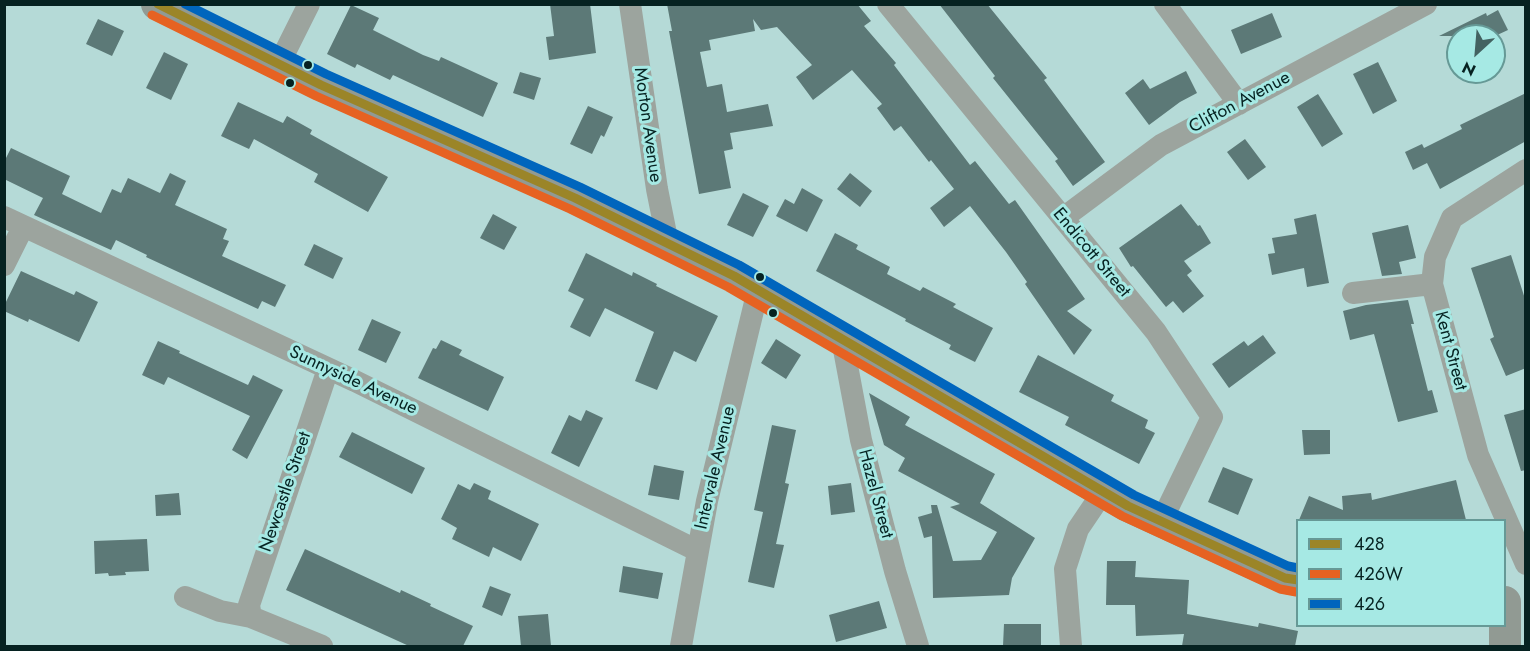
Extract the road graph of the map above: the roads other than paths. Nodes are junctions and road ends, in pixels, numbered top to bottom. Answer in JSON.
{"nodes":[{"id":1,"x":157,"y":4,"type":"edge"},
{"id":2,"x":309,"y":4,"type":"edge"},
{"id":3,"x":630,"y":4,"type":"edge"},
{"id":4,"x":888,"y":4,"type":"edge"},
{"id":5,"x":1166,"y":4,"type":"edge"},
{"id":6,"x":1426,"y":4,"type":"edge"},
{"id":7,"x":279,"y":64,"type":"junction"},
{"id":8,"x":1239,"y":104,"type":"junction"},
{"id":9,"x":1526,"y":170,"type":"edge"},
{"id":10,"x":1063,"y":218,"type":"junction"},
{"id":11,"x":14,"y":222,"type":"edge"},
{"id":12,"x":668,"y":244,"type":"junction"},
{"id":13,"x":4,"y":265,"type":"edge"},
{"id":14,"x":1432,"y":284,"type":"junction"},
{"id":15,"x":758,"y":290,"type":"junction"},
{"id":16,"x":1353,"y":293,"type":"dead end"},
{"id":17,"x":842,"y":339,"type":"junction"},
{"id":18,"x":328,"y":369,"type":"junction"},
{"id":19,"x":1103,"y":492,"type":"junction"},
{"id":20,"x":1161,"y":522,"type":"junction"},
{"id":21,"x":698,"y":551,"type":"junction"},
{"id":22,"x":1526,"y":564,"type":"edge"},
{"id":23,"x":1296,"y":580,"type":"edge"},
{"id":24,"x":185,"y":597,"type":"dead end"},
{"id":25,"x":1512,"y":600,"type":"edge"},
{"id":26,"x":251,"y":616,"type":"junction"},
{"id":27,"x":322,"y":646,"type":"edge"},
{"id":28,"x":681,"y":646,"type":"edge"},
{"id":29,"x":918,"y":646,"type":"edge"},
{"id":30,"x":1071,"y":646,"type":"edge"},
{"id":31,"x":1505,"y":646,"type":"edge"}],
"edges":[{"from":1,"to":7,"type":"main road"},
{"from":2,"to":7,"type":"street"},
{"from":3,"to":12,"type":"street","name":"Morton Avenue"},
{"from":4,"to":10,"type":"street","name":"Endicott Street"},
{"from":5,"to":8,"type":"street"},
{"from":6,"to":8,"type":"street","name":"Clifton Avenue"},
{"from":7,"to":12,"type":"main road"},
{"from":8,"to":10,"type":"street","name":"Clifton Avenue"},
{"from":9,"to":14,"type":"street","name":"Kent Street"},
{"from":10,"to":20,"type":"street","name":"Endicott Street"},
{"from":11,"to":13,"type":"street"},
{"from":11,"to":18,"type":"street","name":"Sunnyside Avenue"},
{"from":12,"to":15,"type":"main road"},
{"from":14,"to":16,"type":"street"},
{"from":14,"to":22,"type":"street","name":"Kent Street"},
{"from":15,"to":17,"type":"main road"},
{"from":15,"to":21,"type":"street","name":"Intervale Avenue"},
{"from":17,"to":19,"type":"main road"},
{"from":17,"to":29,"type":"street","name":"Hazel Street"},
{"from":18,"to":21,"type":"street","name":"Sunnyside Avenue"},
{"from":18,"to":26,"type":"street","name":"Newcastle Street"},
{"from":19,"to":20,"type":"main road"},
{"from":19,"to":30,"type":"street"},
{"from":20,"to":23,"type":"main road"},
{"from":21,"to":28,"type":"street","name":"Intervale Avenue"},
{"from":24,"to":26,"type":"street"},
{"from":25,"to":31,"type":"main road"},
{"from":26,"to":27,"type":"street"}]}
